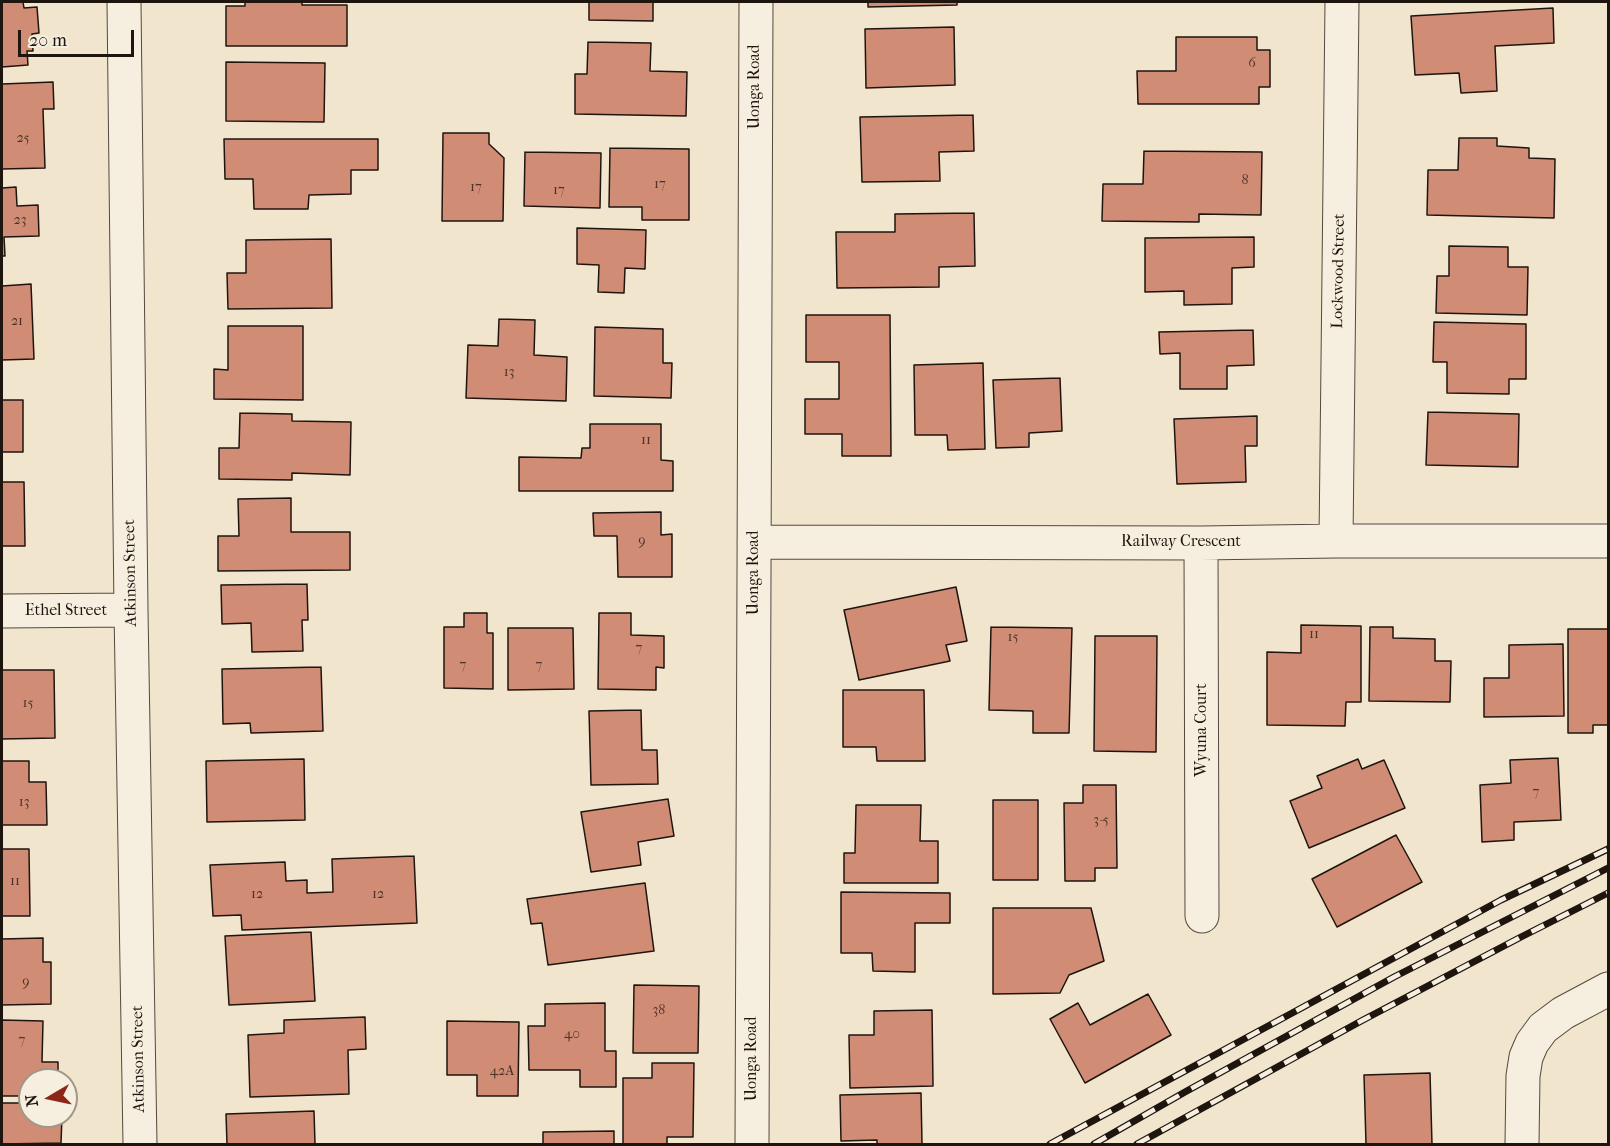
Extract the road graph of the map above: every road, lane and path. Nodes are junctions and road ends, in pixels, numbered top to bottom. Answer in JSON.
{"nodes":[{"id":1,"x":124,"y":2,"type":"edge"},
{"id":2,"x":756,"y":2,"type":"edge"},
{"id":3,"x":1342,"y":2,"type":"edge"},
{"id":4,"x":1336,"y":541,"type":"junction"},
{"id":5,"x":1608,"y":541,"type":"edge"},
{"id":6,"x":754,"y":543,"type":"junction"},
{"id":7,"x":1201,"y":543,"type":"junction"},
{"id":8,"x":131,"y":610,"type":"junction"},
{"id":9,"x":2,"y":611,"type":"edge"},
{"id":10,"x":1202,"y":916,"type":"dead end"},
{"id":11,"x":1608,"y":989,"type":"edge"},
{"id":12,"x":140,"y":1144,"type":"edge"},
{"id":13,"x":752,"y":1144,"type":"edge"},
{"id":14,"x":1522,"y":1144,"type":"edge"}],
"edges":[{"from":1,"to":8,"type":"street","name":"Atkinson Street"},
{"from":2,"to":6,"type":"street","name":"Uonga Road"},
{"from":3,"to":4,"type":"street","name":"Lockwood Street"},
{"from":4,"to":5,"type":"street","name":"Railway Crescent"},
{"from":4,"to":7,"type":"street","name":"Railway Crescent"},
{"from":6,"to":7,"type":"street","name":"Railway Crescent"},
{"from":6,"to":13,"type":"street","name":"Uonga Road"},
{"from":7,"to":10,"type":"street","name":"Wyuna Court"},
{"from":8,"to":9,"type":"street","name":"Ethel Street"},
{"from":8,"to":12,"type":"street","name":"Atkinson Street"},
{"from":11,"to":14,"type":"street"}]}
